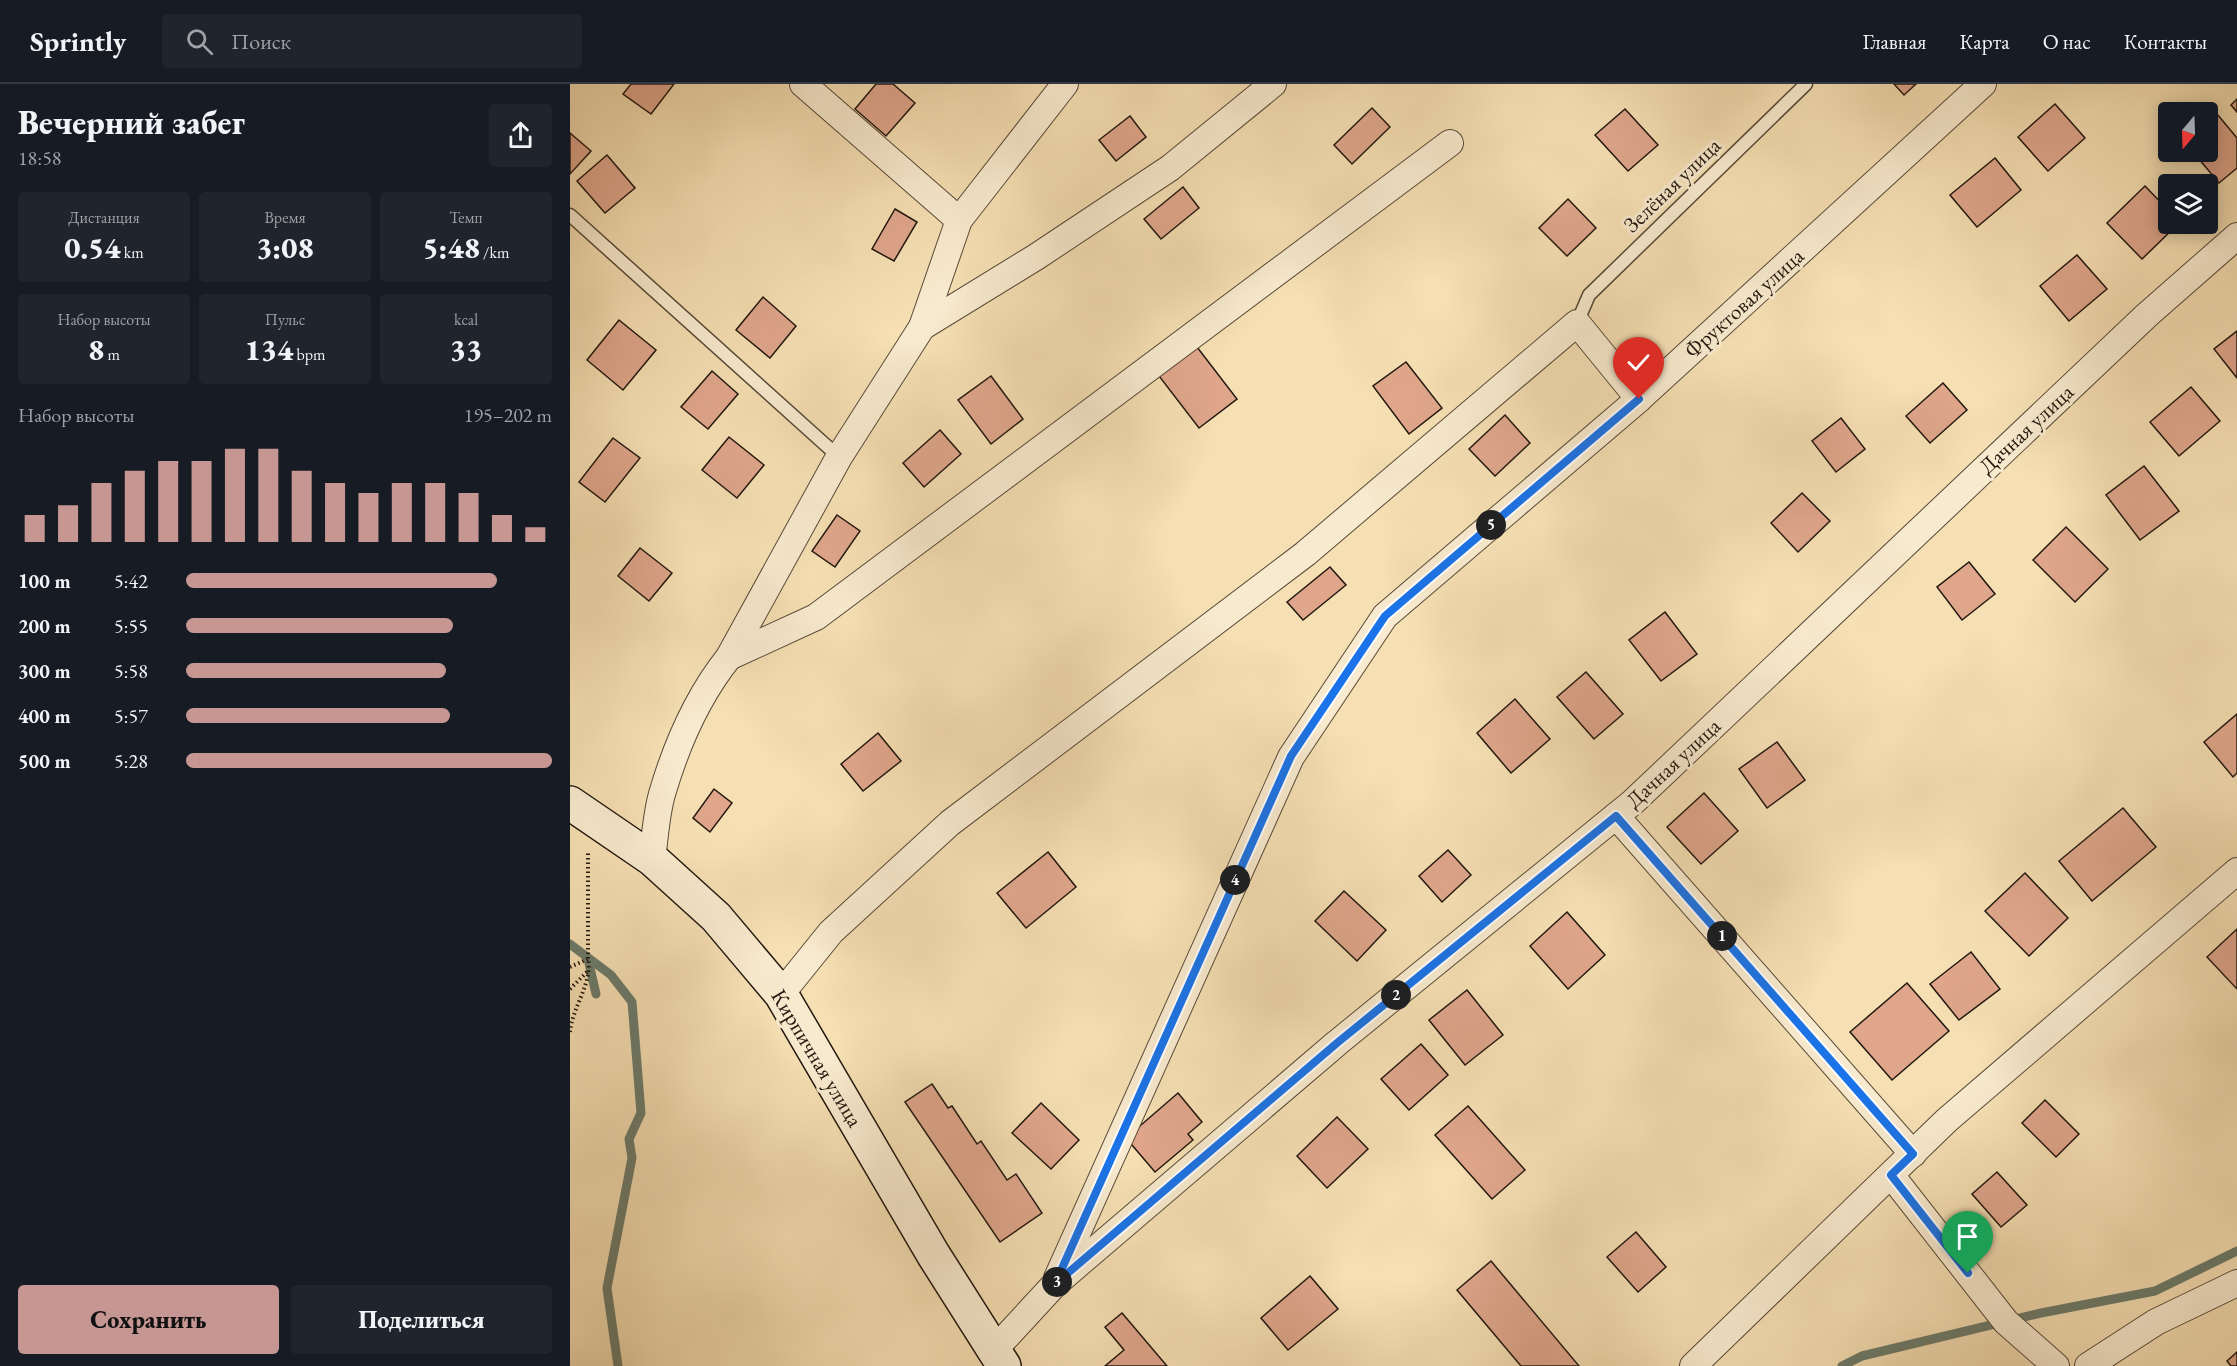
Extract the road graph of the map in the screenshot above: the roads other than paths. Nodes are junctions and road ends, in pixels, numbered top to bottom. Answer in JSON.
{"nodes":[{"id":1,"x":803,"y":84,"type":"edge"},
{"id":2,"x":1065,"y":84,"type":"edge"},
{"id":3,"x":1273,"y":84,"type":"edge"},
{"id":4,"x":1806,"y":84,"type":"edge"},
{"id":5,"x":1983,"y":84,"type":"edge"},
{"id":6,"x":1450,"y":143,"type":"dead end"},
{"id":7,"x":570,"y":215,"type":"edge"},
{"id":8,"x":959,"y":220,"type":"junction"},
{"id":9,"x":2237,"y":236,"type":"edge"},
{"id":10,"x":1576,"y":323,"type":"junction"},
{"id":11,"x":922,"y":327,"type":"junction"},
{"id":12,"x":1639,"y":399,"type":"junction"},
{"id":13,"x":839,"y":457,"type":"junction"},
{"id":14,"x":729,"y":657,"type":"junction"},
{"id":15,"x":570,"y":803,"type":"edge"},
{"id":16,"x":1616,"y":816,"type":"junction"},
{"id":17,"x":652,"y":859,"type":"junction"},
{"id":18,"x":2237,"y":871,"type":"edge"},
{"id":19,"x":781,"y":994,"type":"junction"},
{"id":20,"x":1913,"y":1154,"type":"junction"},
{"id":21,"x":1891,"y":1175,"type":"junction"},
{"id":22,"x":2237,"y":1283,"type":"edge"},
{"id":23,"x":1055,"y":1284,"type":"junction"},
{"id":24,"x":1000,"y":1358,"type":"edge"},
{"id":25,"x":1693,"y":1366,"type":"edge"},
{"id":26,"x":2056,"y":1366,"type":"edge"},
{"id":27,"x":2088,"y":1366,"type":"edge"}],
"edges":[{"from":1,"to":8,"type":"street"},
{"from":2,"to":8,"type":"street"},
{"from":3,"to":11,"type":"street"},
{"from":4,"to":10,"type":"lane","name":"Зелёная улица"},
{"from":5,"to":12,"type":"street","name":"Фруктовая улица"},
{"from":6,"to":14,"type":"street"},
{"from":7,"to":13,"type":"lane"},
{"from":8,"to":11,"type":"street"},
{"from":9,"to":16,"type":"street","name":"Дачная улица"},
{"from":10,"to":12,"type":"street"},
{"from":10,"to":19,"type":"street"},
{"from":11,"to":13,"type":"street"},
{"from":12,"to":23,"type":"street","name":"Фруктовая улица"},
{"from":13,"to":14,"type":"street"},
{"from":14,"to":17,"type":"street"},
{"from":15,"to":17,"type":"main road","name":"Кирпичная улица"},
{"from":16,"to":20,"type":"street"},
{"from":16,"to":23,"type":"street","name":"Дачная улица"},
{"from":17,"to":19,"type":"main road","name":"Кирпичная улица"},
{"from":18,"to":20,"type":"street"},
{"from":19,"to":24,"type":"main road","name":"Кирпичная улица"},
{"from":20,"to":21,"type":"street"},
{"from":21,"to":25,"type":"street"},
{"from":21,"to":26,"type":"street"},
{"from":22,"to":27,"type":"street"},
{"from":23,"to":24,"type":"street"}]}
